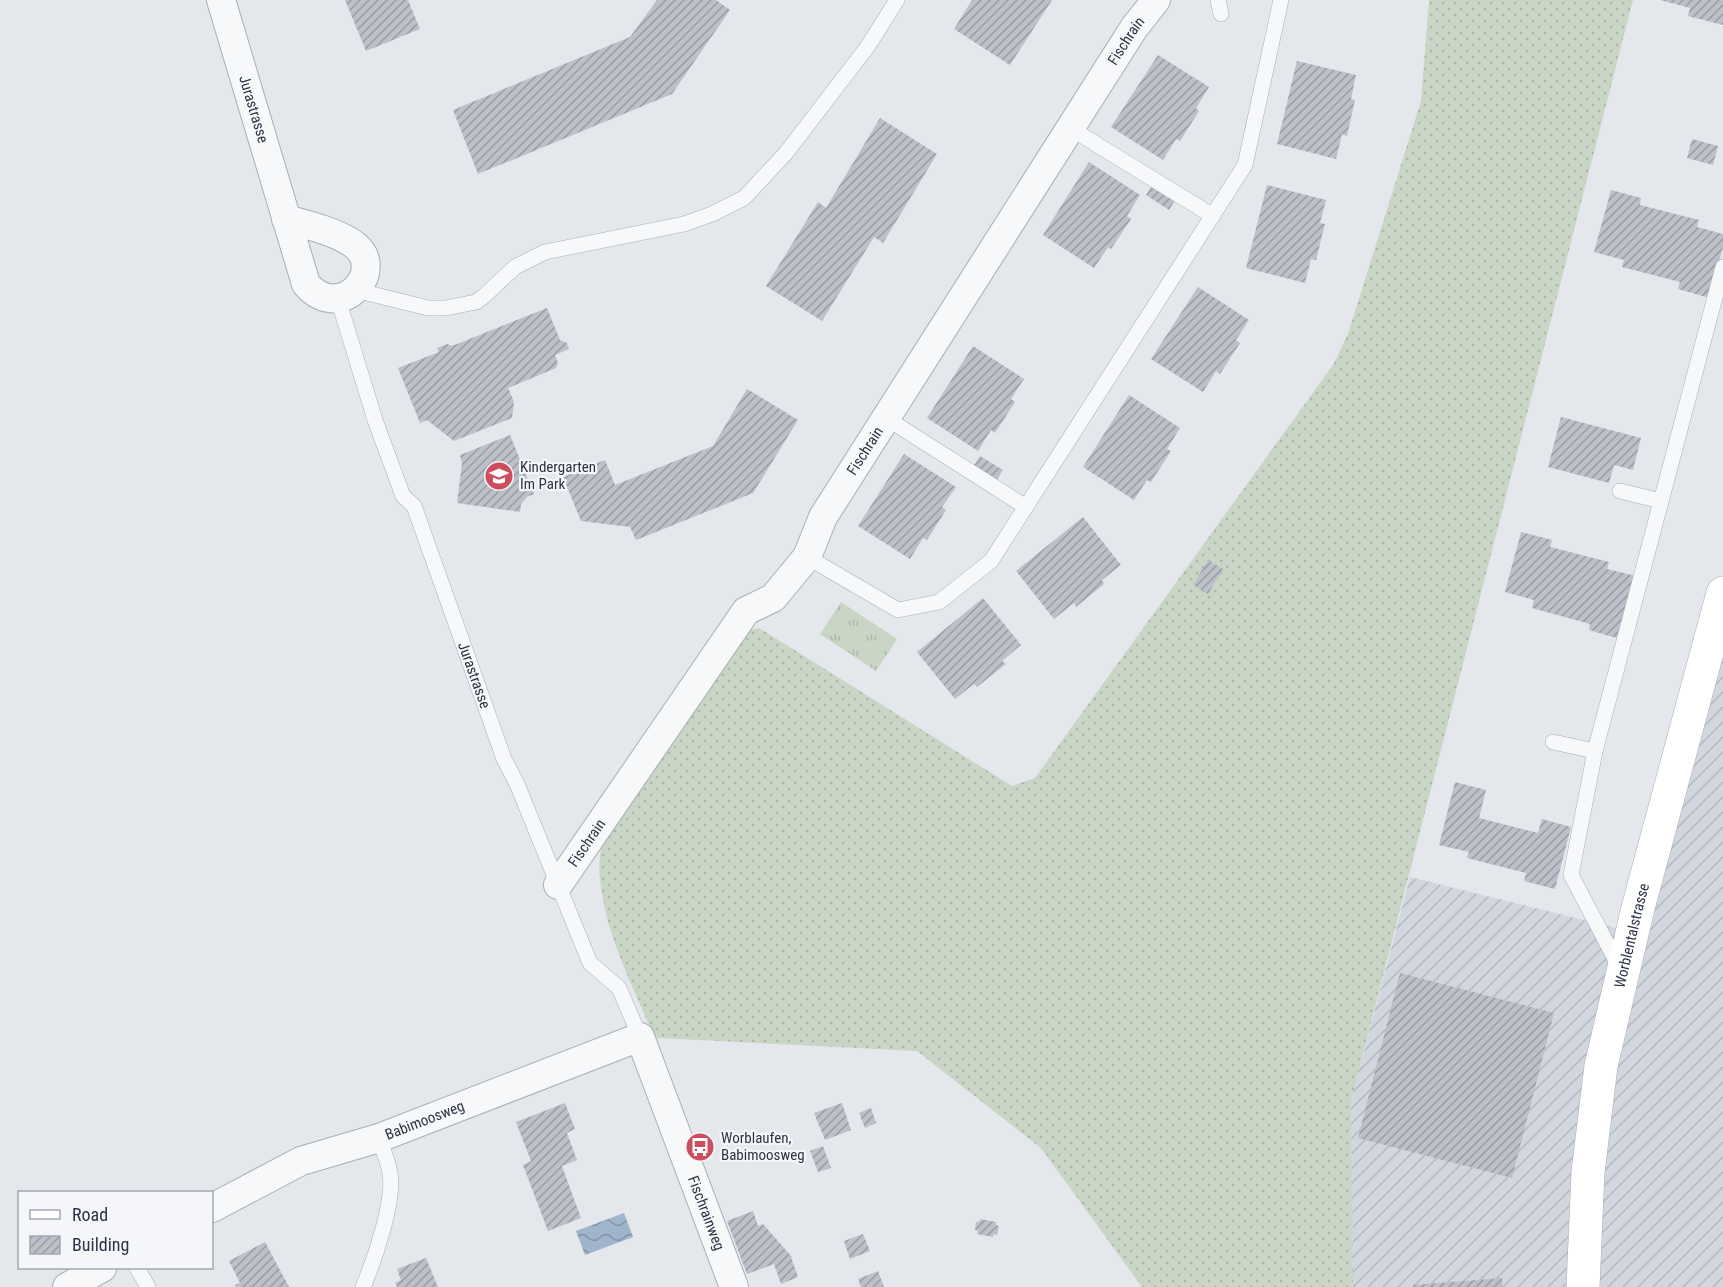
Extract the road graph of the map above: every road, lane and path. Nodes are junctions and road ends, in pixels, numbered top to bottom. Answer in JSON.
{"nodes":[{"id":1,"x":221,"y":0,"type":"edge"},
{"id":2,"x":897,"y":0,"type":"edge"},
{"id":3,"x":1156,"y":0,"type":"edge"},
{"id":4,"x":1281,"y":0,"type":"edge"},
{"id":5,"x":1070,"y":128,"type":"junction"},
{"id":6,"x":1213,"y":216,"type":"junction"},
{"id":7,"x":286,"y":219,"type":"junction"},
{"id":8,"x":1723,"y":267,"type":"edge"},
{"id":9,"x":346,"y":295,"type":"junction"},
{"id":10,"x":886,"y":418,"type":"junction"},
{"id":11,"x":1620,"y":490,"type":"dead end"},
{"id":12,"x":1661,"y":501,"type":"junction"},
{"id":13,"x":1026,"y":507,"type":"junction"},
{"id":14,"x":807,"y":557,"type":"junction"},
{"id":15,"x":1723,"y":593,"type":"edge"},
{"id":16,"x":1553,"y":742,"type":"dead end"},
{"id":17,"x":1595,"y":752,"type":"junction"},
{"id":18,"x":558,"y":885,"type":"junction"},
{"id":19,"x":1622,"y":972,"type":"junction"},
{"id":20,"x":640,"y":1037,"type":"junction"},
{"id":21,"x":379,"y":1137,"type":"junction"},
{"id":22,"x":213,"y":1207,"type":"edge"},
{"id":23,"x":100,"y":1269,"type":"edge"},
{"id":24,"x":138,"y":1269,"type":"edge"},
{"id":25,"x":67,"y":1287,"type":"edge"},
{"id":26,"x":147,"y":1287,"type":"edge"},
{"id":27,"x":363,"y":1287,"type":"edge"},
{"id":28,"x":734,"y":1287,"type":"edge"},
{"id":29,"x":1583,"y":1287,"type":"edge"}],
"edges":[{"from":1,"to":7,"type":"street","name":"Jurastrasse"},
{"from":2,"to":9,"type":"lane"},
{"from":3,"to":5,"type":"street","name":"Fischrain"},
{"from":4,"to":6,"type":"lane"},
{"from":5,"to":6,"type":"lane"},
{"from":5,"to":10,"type":"street","name":"Fischrain"},
{"from":6,"to":13,"type":"lane"},
{"from":7,"to":9,"type":"street","name":"Jurastrasse"},
{"from":7,"to":9,"type":"street"},
{"from":8,"to":12,"type":"lane"},
{"from":9,"to":18,"type":"lane","name":"Jurastrasse"},
{"from":10,"to":13,"type":"lane"},
{"from":10,"to":14,"type":"street","name":"Fischrain"},
{"from":11,"to":12,"type":"lane"},
{"from":12,"to":17,"type":"lane"},
{"from":13,"to":14,"type":"lane"},
{"from":14,"to":18,"type":"street","name":"Fischrain"},
{"from":15,"to":19,"type":"main road","name":"Worblentalstrasse"},
{"from":16,"to":17,"type":"lane"},
{"from":17,"to":19,"type":"lane"},
{"from":18,"to":20,"type":"lane","name":"Jurastrasse"},
{"from":19,"to":29,"type":"main road","name":"Worblentalstrasse"},
{"from":20,"to":21,"type":"street","name":"Babimoosweg"},
{"from":20,"to":28,"type":"street","name":"Fischrainweg"},
{"from":21,"to":22,"type":"street","name":"Babimoosweg"},
{"from":21,"to":27,"type":"lane"},
{"from":23,"to":25,"type":"street"},
{"from":24,"to":26,"type":"lane"}]}
